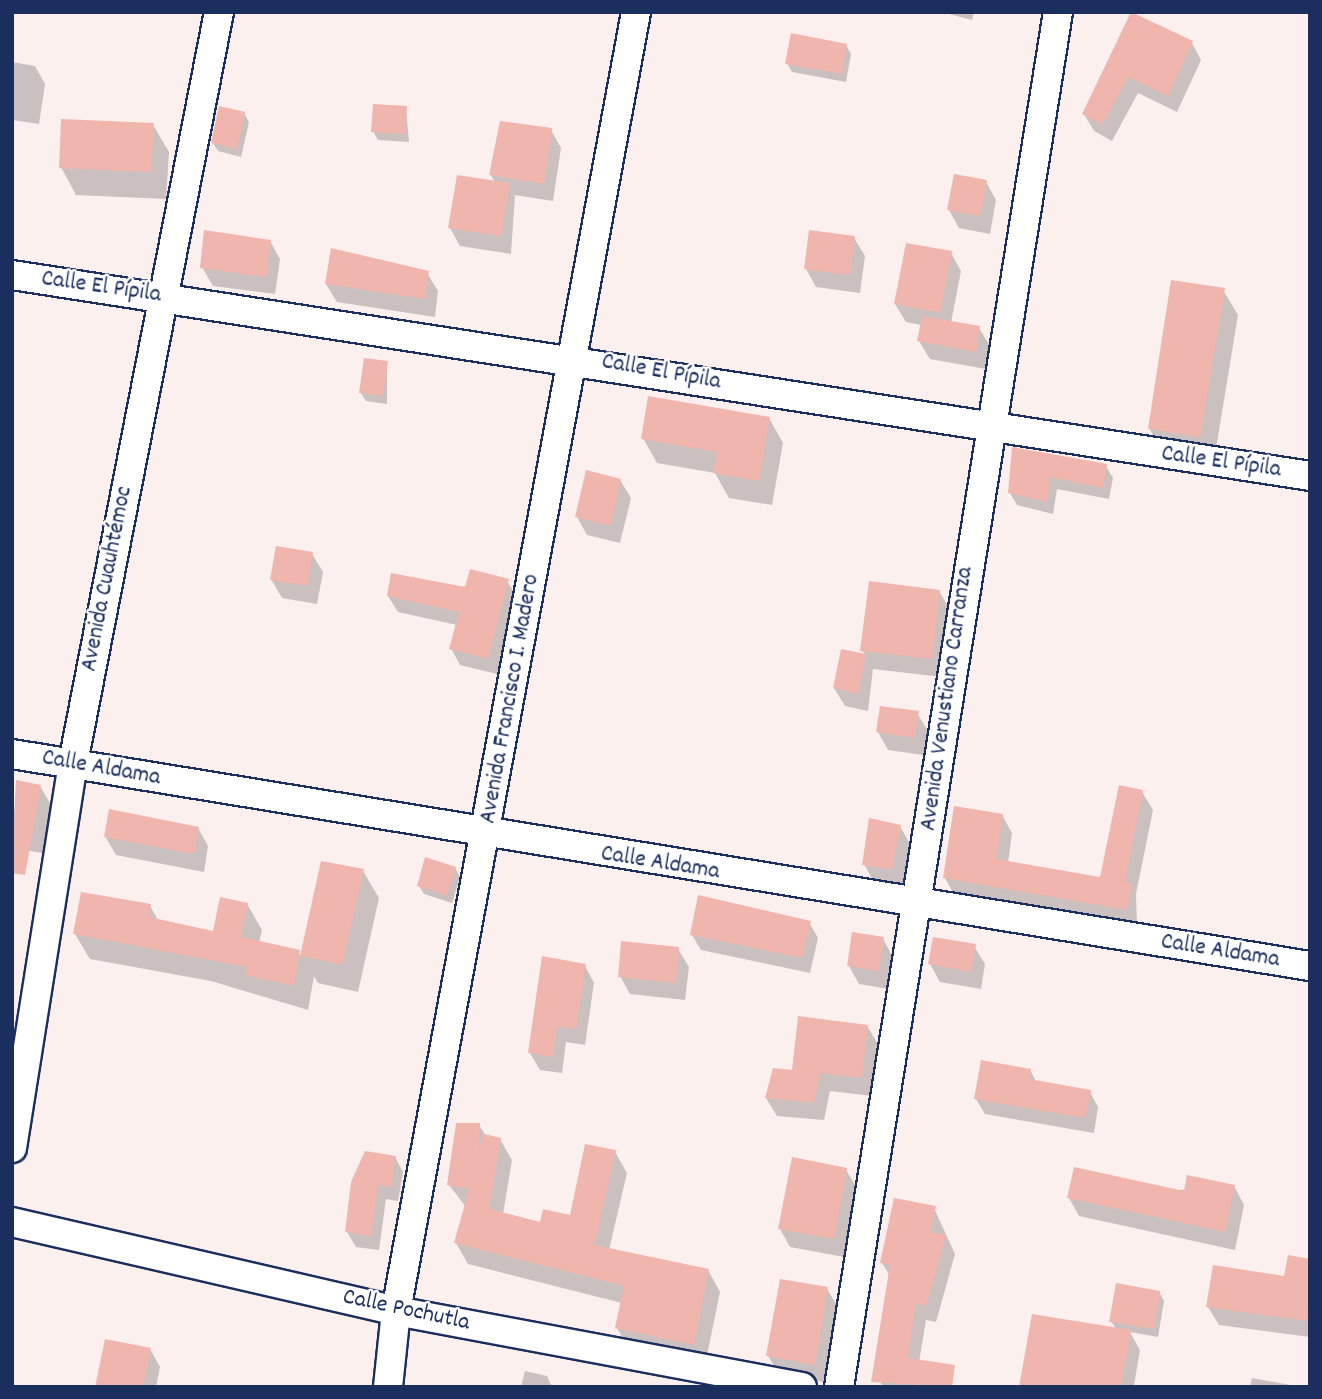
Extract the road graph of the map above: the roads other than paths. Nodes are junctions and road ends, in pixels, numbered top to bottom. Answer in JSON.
{"nodes":[{"id":1,"x":219,"y":12,"type":"edge"},
{"id":2,"x":636,"y":12,"type":"edge"},
{"id":3,"x":1058,"y":12,"type":"edge"},
{"id":4,"x":12,"y":275,"type":"edge"},
{"id":5,"x":166,"y":297,"type":"junction"},
{"id":6,"x":574,"y":358,"type":"junction"},
{"id":7,"x":987,"y":429,"type":"junction"},
{"id":8,"x":1310,"y":476,"type":"edge"},
{"id":9,"x":12,"y":754,"type":"edge"},
{"id":10,"x":73,"y":763,"type":"junction"},
{"id":11,"x":486,"y":835,"type":"junction"},
{"id":12,"x":919,"y":906,"type":"junction"},
{"id":13,"x":1310,"y":966,"type":"edge"},
{"id":14,"x":12,"y":1148,"type":"edge"},
{"id":15,"x":12,"y":1223,"type":"edge"},
{"id":16,"x":396,"y":1311,"type":"junction"},
{"id":17,"x":388,"y":1387,"type":"edge"},
{"id":18,"x":802,"y":1387,"type":"edge"},
{"id":19,"x":839,"y":1387,"type":"edge"}],
"edges":[{"from":1,"to":5,"type":"street","name":"Avenida Cuauhtémoc"},
{"from":2,"to":6,"type":"street","name":"Avenida Francisco I. Madero"},
{"from":3,"to":7,"type":"street","name":"Avenida Venustiano Carranza"},
{"from":4,"to":5,"type":"street","name":"Calle El Pípila"},
{"from":5,"to":6,"type":"street","name":"Calle El Pípila"},
{"from":5,"to":10,"type":"street","name":"Avenida Cuauhtémoc"},
{"from":6,"to":7,"type":"street","name":"Calle El Pípila"},
{"from":6,"to":11,"type":"street","name":"Avenida Francisco I. Madero"},
{"from":7,"to":8,"type":"street","name":"Calle El Pípila"},
{"from":7,"to":12,"type":"street","name":"Avenida Venustiano Carranza"},
{"from":9,"to":10,"type":"street","name":"Calle Aldama"},
{"from":10,"to":11,"type":"street","name":"Calle Aldama"},
{"from":10,"to":14,"type":"street","name":"Avenida Cuauhtémoc"},
{"from":11,"to":12,"type":"street","name":"Calle Aldama"},
{"from":11,"to":16,"type":"street","name":"Avenida Francisco I. Madero"},
{"from":12,"to":13,"type":"street","name":"Calle Aldama"},
{"from":12,"to":19,"type":"street","name":"Avenida Venustiano Carranza"},
{"from":15,"to":16,"type":"street","name":"Calle Pochutla"},
{"from":16,"to":17,"type":"street","name":"Avenida Francisco I. Madero"},
{"from":16,"to":18,"type":"street","name":"Calle Pochutla"}]}
